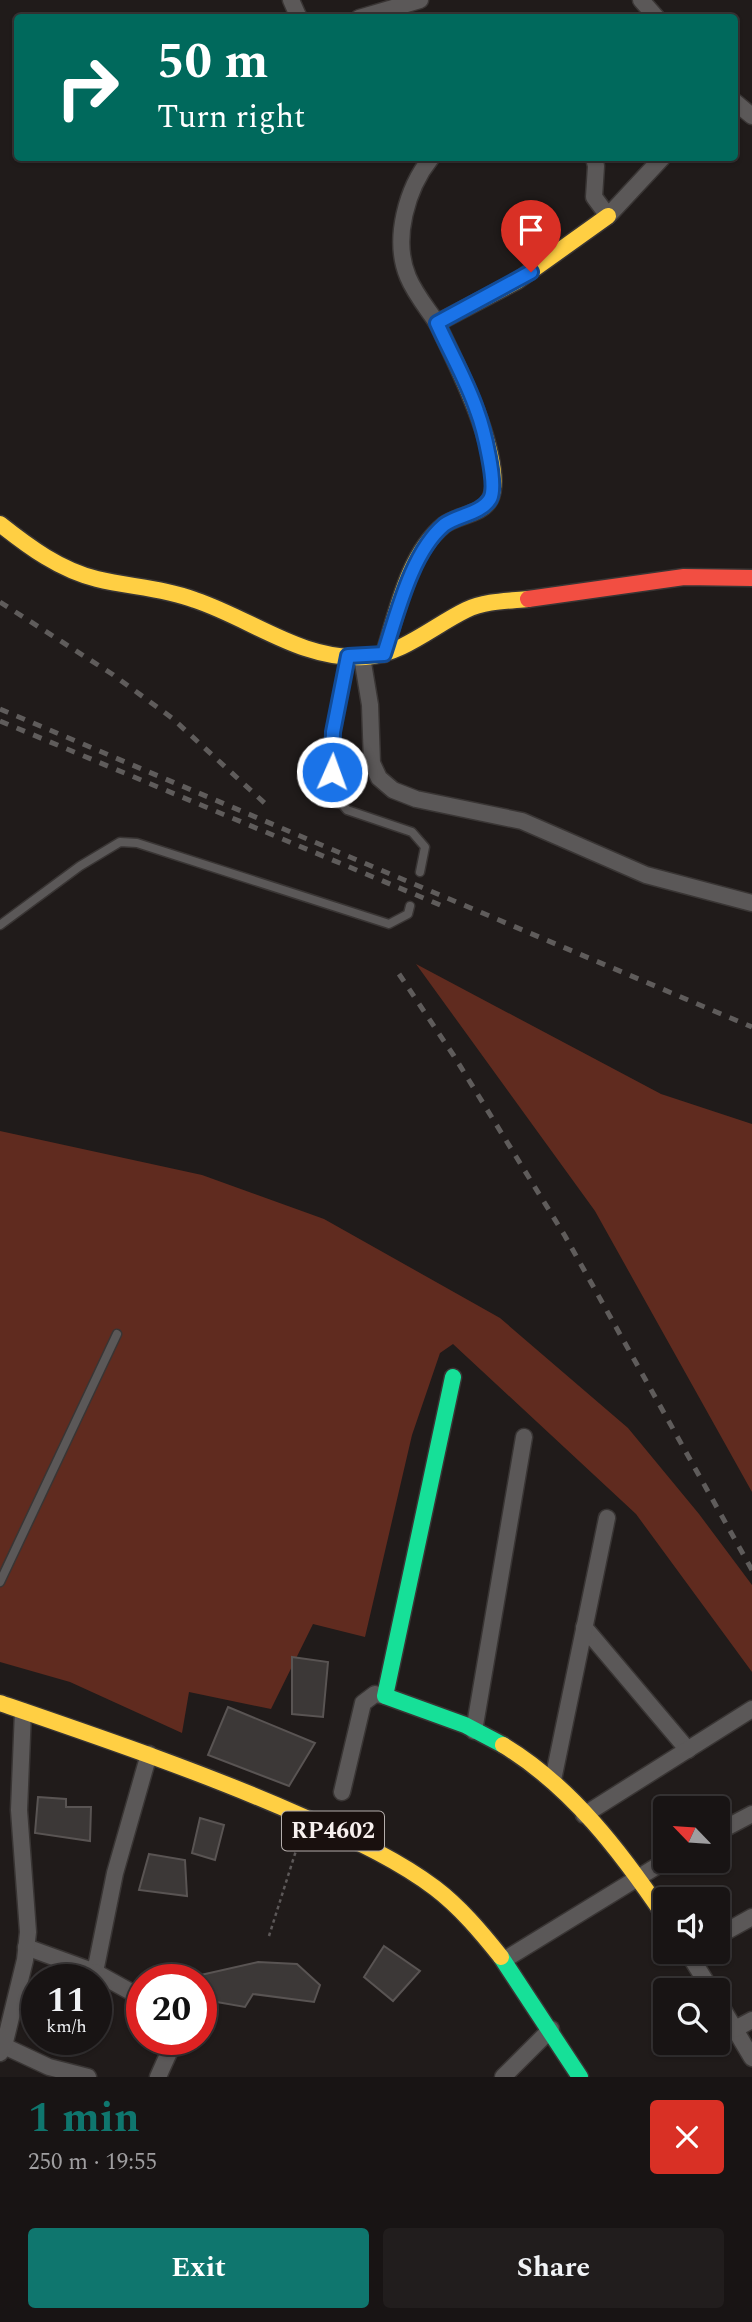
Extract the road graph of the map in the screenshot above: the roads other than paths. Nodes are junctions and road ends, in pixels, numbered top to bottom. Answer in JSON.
{"nodes":[{"id":1,"x":640,"y":0,"type":"edge"},
{"id":2,"x":412,"y":7,"type":"edge"},
{"id":3,"x":378,"y":14,"type":"edge"},
{"id":4,"x":653,"y":14,"type":"edge"},
{"id":5,"x":738,"y":104,"type":"edge"},
{"id":6,"x":752,"y":116,"type":"edge"},
{"id":7,"x":429,"y":161,"type":"edge"},
{"id":8,"x":595,"y":161,"type":"edge"},
{"id":9,"x":659,"y":161,"type":"edge"},
{"id":10,"x":608,"y":216,"type":"junction"},
{"id":11,"x":437,"y":323,"type":"junction"},
{"id":12,"x":0,"y":524,"type":"edge"},
{"id":13,"x":752,"y":578,"type":"edge"},
{"id":14,"x":384,"y":654,"type":"junction"},
{"id":15,"x":355,"y":657,"type":"junction"},
{"id":16,"x":420,"y":872,"type":"dead end"},
{"id":17,"x":752,"y":903,"type":"edge"},
{"id":18,"x":410,"y":906,"type":"dead end"},
{"id":19,"x":0,"y":925,"type":"edge"},
{"id":20,"x":117,"y":1334,"type":"dead end"},
{"id":21,"x":453,"y":1377,"type":"dead end"},
{"id":22,"x":524,"y":1437,"type":"dead end"},
{"id":23,"x":607,"y":1518,"type":"dead end"},
{"id":24,"x":0,"y":1582,"type":"edge"},
{"id":25,"x":584,"y":1627,"type":"junction"},
{"id":26,"x":385,"y":1696,"type":"junction"},
{"id":27,"x":0,"y":1703,"type":"edge"},
{"id":28,"x":752,"y":1709,"type":"edge"},
{"id":29,"x":23,"y":1711,"type":"junction"},
{"id":30,"x":474,"y":1731,"type":"junction"},
{"id":31,"x":688,"y":1749,"type":"junction"},
{"id":32,"x":149,"y":1754,"type":"junction"},
{"id":33,"x":553,"y":1780,"type":"junction"},
{"id":34,"x":342,"y":1791,"type":"dead end"},
{"id":35,"x":752,"y":1814,"type":"edge"},
{"id":36,"x":584,"y":1815,"type":"junction"},
{"id":37,"x":730,"y":1826,"type":"edge"},
{"id":38,"x":653,"y":1868,"type":"edge"},
{"id":39,"x":638,"y":1876,"type":"junction"},
{"id":40,"x":653,"y":1899,"type":"edge"},
{"id":41,"x":752,"y":1917,"type":"edge"},
{"id":42,"x":730,"y":1929,"type":"edge"},
{"id":43,"x":26,"y":1947,"type":"junction"},
{"id":44,"x":504,"y":1960,"type":"junction"},
{"id":45,"x":73,"y":1964,"type":"edge"},
{"id":46,"x":97,"y":1964,"type":"edge"},
{"id":47,"x":752,"y":2020,"type":"edge"},
{"id":48,"x":730,"y":2021,"type":"edge"},
{"id":49,"x":551,"y":2029,"type":"junction"},
{"id":50,"x":735,"y":2029,"type":"junction"},
{"id":51,"x":2,"y":2050,"type":"edge"},
{"id":52,"x":168,"y":2055,"type":"edge"},
{"id":53,"x":752,"y":2058,"type":"edge"},
{"id":54,"x":88,"y":2077,"type":"edge"},
{"id":55,"x":158,"y":2077,"type":"edge"},
{"id":56,"x":503,"y":2077,"type":"edge"},
{"id":57,"x":580,"y":2077,"type":"edge"}],
"edges":[{"from":1,"to":4,"type":"street"},
{"from":2,"to":3,"type":"street"},
{"from":5,"to":6,"type":"street"},
{"from":7,"to":11,"type":"street"},
{"from":8,"to":10,"type":"street"},
{"from":9,"to":10,"type":"street"},
{"from":10,"to":11,"type":"street"},
{"from":11,"to":14,"type":"street"},
{"from":12,"to":15,"type":"street"},
{"from":13,"to":14,"type":"street"},
{"from":14,"to":15,"type":"street"},
{"from":15,"to":16,"type":"lane"},
{"from":15,"to":17,"type":"street"},
{"from":18,"to":19,"type":"lane"},
{"from":20,"to":24,"type":"lane"},
{"from":21,"to":26,"type":"street"},
{"from":22,"to":30,"type":"street"},
{"from":23,"to":25,"type":"street"},
{"from":25,"to":31,"type":"street"},
{"from":25,"to":33,"type":"street"},
{"from":26,"to":30,"type":"street"},
{"from":26,"to":34,"type":"street"},
{"from":27,"to":29,"type":"street","number":"RP4602"},
{"from":28,"to":31,"type":"street"},
{"from":29,"to":32,"type":"street","number":"RP4602"},
{"from":29,"to":43,"type":"street"},
{"from":30,"to":33,"type":"street"},
{"from":31,"to":36,"type":"street"},
{"from":32,"to":44,"type":"street","number":"RP4602"},
{"from":32,"to":46,"type":"street"},
{"from":33,"to":36,"type":"street"},
{"from":35,"to":37,"type":"street"},
{"from":36,"to":39,"type":"street"},
{"from":38,"to":39,"type":"street"},
{"from":39,"to":40,"type":"street"},
{"from":39,"to":44,"type":"street"},
{"from":41,"to":42,"type":"street"},
{"from":43,"to":45,"type":"street"},
{"from":43,"to":51,"type":"street"},
{"from":44,"to":49,"type":"street","number":"RP4602"},
{"from":47,"to":50,"type":"street"},
{"from":48,"to":50,"type":"street"},
{"from":49,"to":56,"type":"street"},
{"from":49,"to":57,"type":"street","number":"RP4602"},
{"from":50,"to":53,"type":"street"},
{"from":51,"to":54,"type":"street"},
{"from":52,"to":55,"type":"street"}]}
